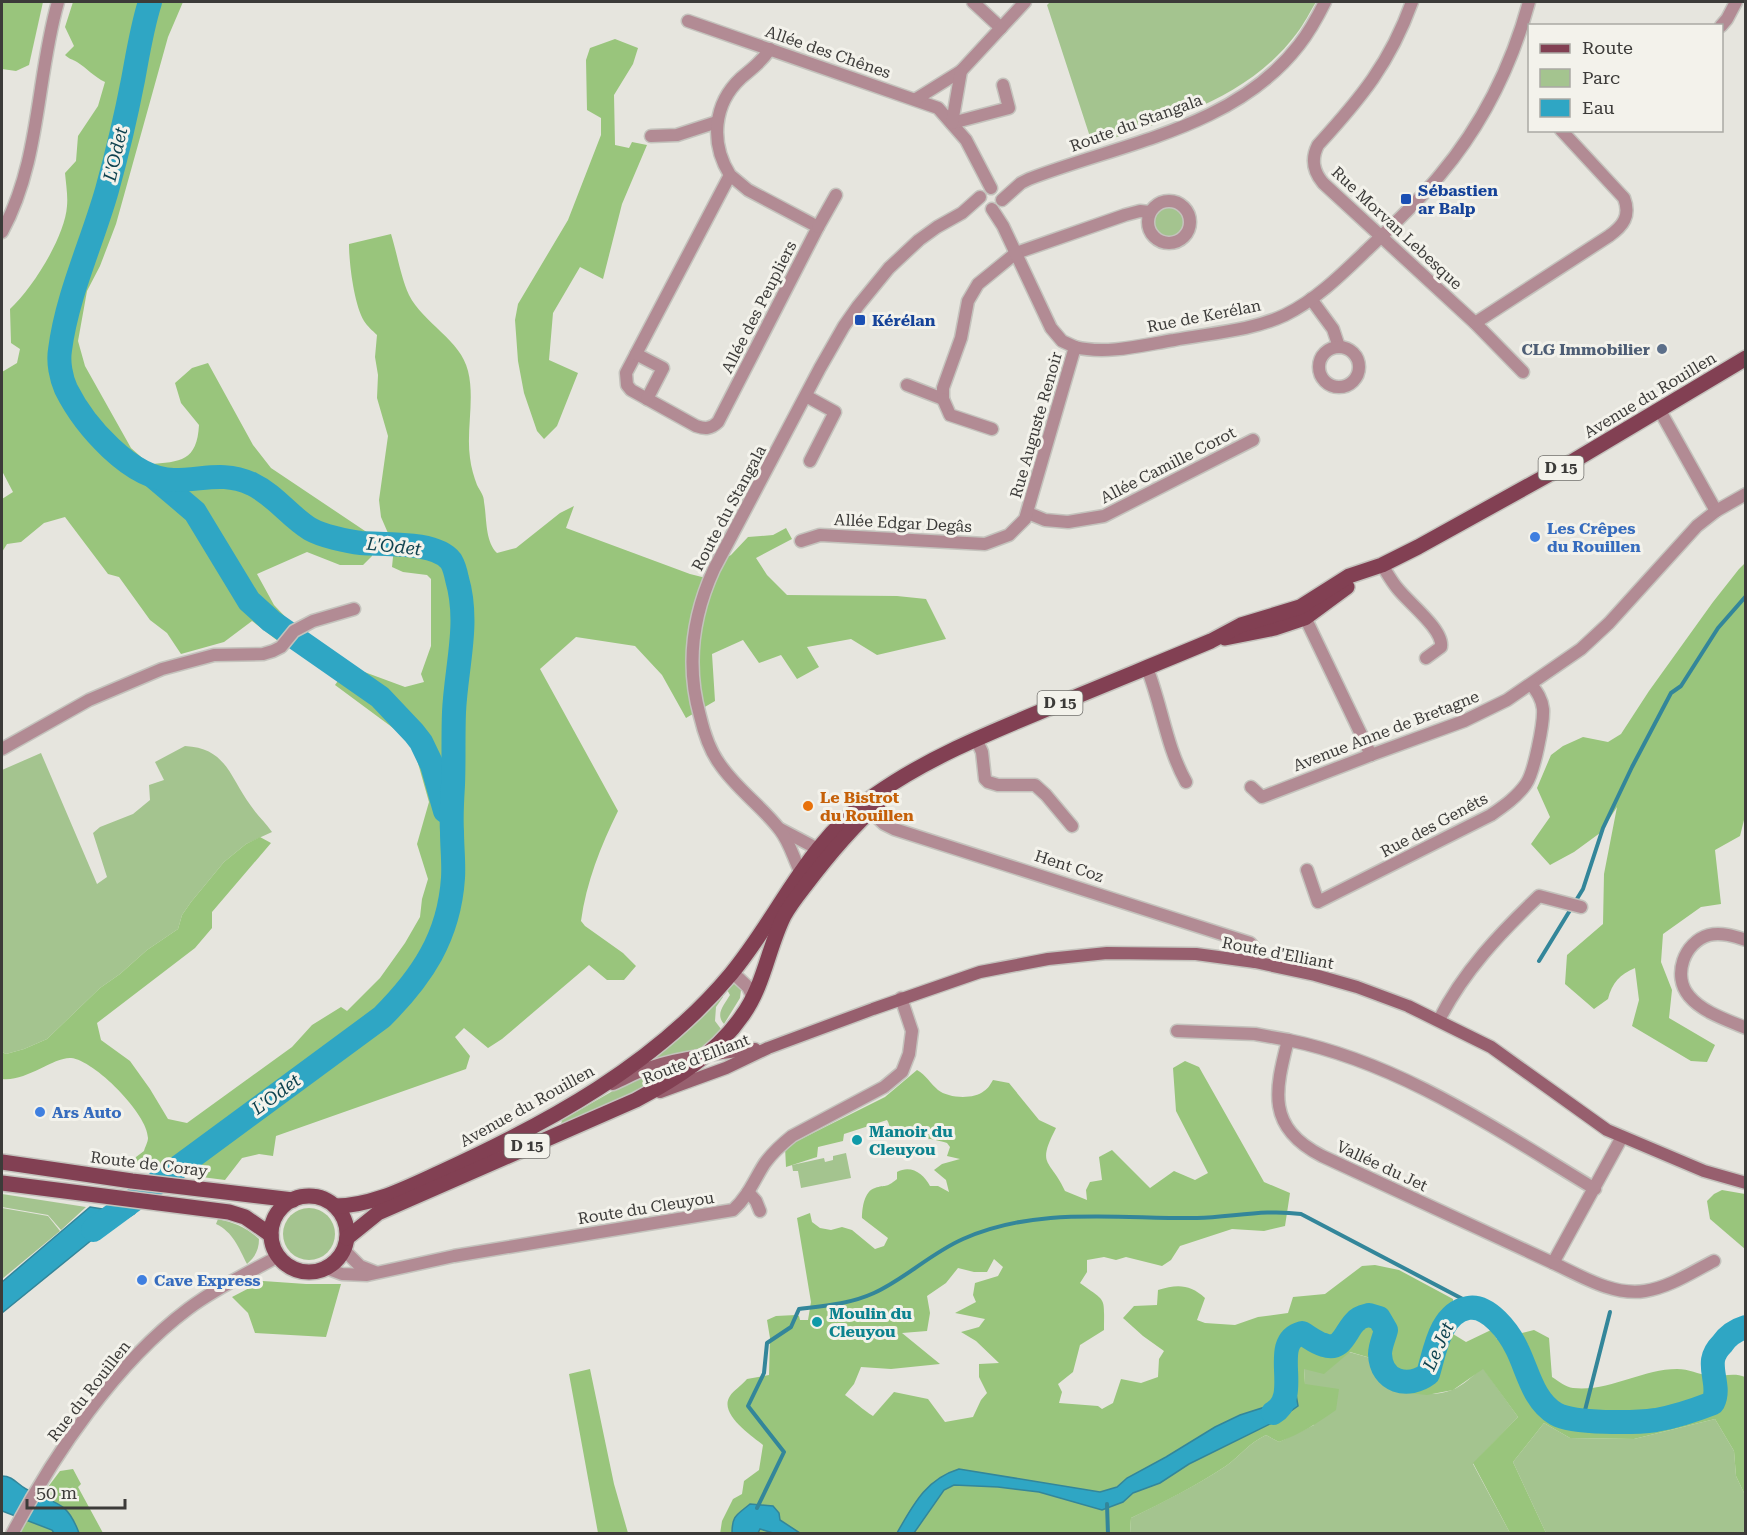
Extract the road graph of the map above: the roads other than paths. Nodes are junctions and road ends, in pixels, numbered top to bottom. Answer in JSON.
{"nodes":[{"id":1,"x":58,"y":2,"type":"edge"},
{"id":2,"x":973,"y":2,"type":"edge"},
{"id":3,"x":1025,"y":2,"type":"edge"},
{"id":4,"x":1325,"y":2,"type":"edge"},
{"id":5,"x":1412,"y":2,"type":"edge"},
{"id":6,"x":1529,"y":2,"type":"edge"},
{"id":7,"x":1736,"y":2,"type":"edge"},
{"id":8,"x":688,"y":21,"type":"dead end"},
{"id":9,"x":1722,"y":24,"type":"edge"},
{"id":10,"x":1001,"y":28,"type":"junction"},
{"id":11,"x":770,"y":49,"type":"junction"},
{"id":12,"x":960,"y":71,"type":"junction"},
{"id":13,"x":1003,"y":86,"type":"dead end"},
{"id":14,"x":916,"y":99,"type":"junction"},
{"id":15,"x":717,"y":123,"type":"junction"},
{"id":16,"x":952,"y":123,"type":"junction"},
{"id":17,"x":1563,"y":132,"type":"edge"},
{"id":18,"x":651,"y":136,"type":"dead end"},
{"id":19,"x":730,"y":175,"type":"junction"},
{"id":20,"x":1021,"y":183,"type":"junction"},
{"id":21,"x":987,"y":192,"type":"junction"},
{"id":22,"x":836,"y":195,"type":"dead end"},
{"id":23,"x":996,"y":206,"type":"junction"},
{"id":24,"x":1150,"y":212,"type":"dead end"},
{"id":25,"x":962,"y":213,"type":"junction"},
{"id":26,"x":818,"y":227,"type":"junction"},
{"id":27,"x":2,"y":232,"type":"edge"},
{"id":28,"x":1382,"y":236,"type":"junction"},
{"id":29,"x":1016,"y":253,"type":"junction"},
{"id":30,"x":1311,"y":299,"type":"junction"},
{"id":31,"x":1474,"y":323,"type":"junction"},
{"id":32,"x":1075,"y":347,"type":"junction"},
{"id":33,"x":1339,"y":347,"type":"dead end"},
{"id":34,"x":636,"y":354,"type":"junction"},
{"id":35,"x":1746,"y":358,"type":"edge"},
{"id":36,"x":1523,"y":372,"type":"dead end"},
{"id":37,"x":907,"y":384,"type":"dead end"},
{"id":38,"x":806,"y":396,"type":"junction"},
{"id":39,"x":647,"y":399,"type":"junction"},
{"id":40,"x":942,"y":399,"type":"junction"},
{"id":41,"x":1659,"y":409,"type":"junction"},
{"id":42,"x":992,"y":429,"type":"dead end"},
{"id":43,"x":1253,"y":440,"type":"dead end"},
{"id":44,"x":810,"y":461,"type":"dead end"},
{"id":45,"x":1746,"y":494,"type":"edge"},
{"id":46,"x":1716,"y":511,"type":"junction"},
{"id":47,"x":1028,"y":513,"type":"junction"},
{"id":48,"x":801,"y":541,"type":"dead end"},
{"id":49,"x":1377,"y":567,"type":"junction"},
{"id":50,"x":354,"y":609,"type":"dead end"},
{"id":51,"x":1303,"y":613,"type":"junction"},
{"id":52,"x":1426,"y":658,"type":"dead end"},
{"id":53,"x":1147,"y":668,"type":"junction"},
{"id":54,"x":1532,"y":684,"type":"junction"},
{"id":55,"x":976,"y":739,"type":"junction"},
{"id":56,"x":2,"y":749,"type":"edge"},
{"id":57,"x":1371,"y":754,"type":"junction"},
{"id":58,"x":1186,"y":782,"type":"dead end"},
{"id":59,"x":1251,"y":786,"type":"dead end"},
{"id":60,"x":867,"y":808,"type":"junction"},
{"id":61,"x":1072,"y":826,"type":"dead end"},
{"id":62,"x":779,"y":828,"type":"junction"},
{"id":63,"x":818,"y":849,"type":"junction"},
{"id":64,"x":1307,"y":870,"type":"dead end"},
{"id":65,"x":800,"y":871,"type":"junction"},
{"id":66,"x":1581,"y":907,"type":"dead end"},
{"id":67,"x":785,"y":914,"type":"junction"},
{"id":68,"x":1746,"y":940,"type":"edge"},
{"id":69,"x":1255,"y":962,"type":"junction"},
{"id":70,"x":732,"y":972,"type":"junction"},
{"id":71,"x":753,"y":998,"type":"junction"},
{"id":72,"x":901,"y":998,"type":"junction"},
{"id":73,"x":1439,"y":1020,"type":"junction"},
{"id":74,"x":1746,"y":1029,"type":"edge"},
{"id":75,"x":1177,"y":1031,"type":"dead end"},
{"id":76,"x":1288,"y":1040,"type":"junction"},
{"id":77,"x":768,"y":1048,"type":"junction"},
{"id":78,"x":708,"y":1054,"type":"junction"},
{"id":79,"x":586,"y":1097,"type":"junction"},
{"id":80,"x":636,"y":1100,"type":"junction"},
{"id":81,"x":1622,"y":1137,"type":"junction"},
{"id":82,"x":2,"y":1162,"type":"edge"},
{"id":83,"x":2,"y":1183,"type":"edge"},
{"id":84,"x":1746,"y":1183,"type":"edge"},
{"id":85,"x":1595,"y":1189,"type":"junction"},
{"id":86,"x":748,"y":1192,"type":"junction"},
{"id":87,"x":293,"y":1200,"type":"junction"},
{"id":88,"x":335,"y":1206,"type":"junction"},
{"id":89,"x":760,"y":1210,"type":"dead end"},
{"id":90,"x":272,"y":1235,"type":"junction"},
{"id":91,"x":346,"y":1244,"type":"junction"},
{"id":92,"x":279,"y":1256,"type":"junction"},
{"id":93,"x":1714,"y":1261,"type":"dead end"},
{"id":94,"x":1553,"y":1263,"type":"junction"},
{"id":95,"x":326,"y":1268,"type":"junction"},
{"id":96,"x":375,"y":1272,"type":"junction"},
{"id":97,"x":14,"y":1530,"type":"edge"}],
"edges":[{"from":1,"to":27,"type":"street"},
{"from":2,"to":10,"type":"street"},
{"from":3,"to":10,"type":"street"},
{"from":4,"to":20,"type":"street","name":"Route du Stangala"},
{"from":5,"to":28,"type":"street","name":"Rue Morvan Lebesque"},
{"from":6,"to":28,"type":"street","name":"Rue de Kerélan"},
{"from":7,"to":9,"type":"street"},
{"from":8,"to":11,"type":"street","name":"Allée des Chênes"},
{"from":10,"to":12,"type":"street"},
{"from":11,"to":14,"type":"street","name":"Allée des Chênes"},
{"from":11,"to":15,"type":"street"},
{"from":12,"to":14,"type":"street"},
{"from":12,"to":16,"type":"street"},
{"from":13,"to":16,"type":"street"},
{"from":14,"to":16,"type":"street","name":"Allée des Chênes"},
{"from":15,"to":18,"type":"street"},
{"from":15,"to":19,"type":"street"},
{"from":16,"to":21,"type":"street"},
{"from":17,"to":31,"type":"street"},
{"from":19,"to":26,"type":"street"},
{"from":19,"to":34,"type":"street","name":"Allée des Peupliers"},
{"from":20,"to":21,"type":"street","name":"Route du Stangala"},
{"from":20,"to":23,"type":"street","name":"Route du Stangala"},
{"from":21,"to":23,"type":"street"},
{"from":21,"to":23,"type":"street"},
{"from":21,"to":25,"type":"street","name":"Route du Stangala"},
{"from":22,"to":26,"type":"street"},
{"from":23,"to":25,"type":"street","name":"Route du Stangala"},
{"from":23,"to":29,"type":"street","name":"Rue Auguste Renoir"},
{"from":24,"to":29,"type":"street"},
{"from":25,"to":38,"type":"street","name":"Route du Stangala"},
{"from":26,"to":39,"type":"street","name":"Allée des Peupliers"},
{"from":28,"to":30,"type":"street","name":"Rue de Kerélan"},
{"from":28,"to":31,"type":"street","name":"Rue Morvan Lebesque"},
{"from":29,"to":32,"type":"street","name":"Rue Auguste Renoir"},
{"from":29,"to":40,"type":"street"},
{"from":30,"to":32,"type":"street","name":"Rue de Kerélan"},
{"from":30,"to":33,"type":"street"},
{"from":31,"to":36,"type":"street","name":"Rue Morvan Lebesque"},
{"from":32,"to":47,"type":"street","name":"Rue Auguste Renoir"},
{"from":34,"to":39,"type":"street","name":"Allée des Peupliers"},
{"from":34,"to":39,"type":"street"},
{"from":35,"to":41,"type":"main road","name":"Avenue du Rouillen","number":"D 15"},
{"from":37,"to":40,"type":"street"},
{"from":38,"to":44,"type":"street"},
{"from":38,"to":62,"type":"street","name":"Route du Stangala"},
{"from":40,"to":42,"type":"street"},
{"from":41,"to":46,"type":"street"},
{"from":41,"to":49,"type":"main road","name":"Avenue du Rouillen","number":"D 15"},
{"from":43,"to":47,"type":"street","name":"Allée Camille Corot"},
{"from":45,"to":46,"type":"street","name":"Avenue Anne de Bretagne"},
{"from":46,"to":54,"type":"street","name":"Avenue Anne de Bretagne"},
{"from":47,"to":48,"type":"street","name":"Allée Edgar Degâs"},
{"from":49,"to":51,"type":"main road","name":"Avenue du Rouillen","number":"D 15"},
{"from":49,"to":52,"type":"street"},
{"from":50,"to":56,"type":"street"},
{"from":51,"to":53,"type":"main road","name":"Avenue du Rouillen","number":"D 15"},
{"from":51,"to":57,"type":"street"},
{"from":53,"to":55,"type":"main road","name":"Avenue du Rouillen","number":"D 15"},
{"from":53,"to":58,"type":"street"},
{"from":54,"to":57,"type":"street","name":"Avenue Anne de Bretagne"},
{"from":54,"to":64,"type":"street","name":"Rue des Genêts"},
{"from":55,"to":60,"type":"main road","name":"Avenue du Rouillen","number":"D 15"},
{"from":55,"to":61,"type":"street"},
{"from":57,"to":59,"type":"street","name":"Avenue Anne de Bretagne"},
{"from":60,"to":63,"type":"main road","name":"Avenue du Rouillen","number":"D 15"},
{"from":60,"to":67,"type":"main road","name":"Avenue du Rouillen","number":"D 15"},
{"from":60,"to":69,"type":"street","name":"Hent Coz"},
{"from":62,"to":63,"type":"street","name":"Route du Stangala"},
{"from":62,"to":65,"type":"street","name":"Route du Stangala"},
{"from":63,"to":65,"type":"main road","name":"Avenue du Rouillen","number":"D 15"},
{"from":63,"to":67,"type":"street","name":"Avenue du Rouillen","number":"D 15"},
{"from":65,"to":70,"type":"main road","name":"Avenue du Rouillen","number":"D 15"},
{"from":66,"to":73,"type":"street"},
{"from":67,"to":71,"type":"main road","name":"Avenue du Rouillen","number":"D 15"},
{"from":68,"to":74,"type":"street"},
{"from":69,"to":72,"type":"street","name":"Route d'Elliant"},
{"from":69,"to":73,"type":"street","name":"Route d'Elliant"},
{"from":70,"to":71,"type":"street"},
{"from":70,"to":79,"type":"main road","name":"Avenue du Rouillen","number":"D 15"},
{"from":71,"to":78,"type":"main road","name":"Avenue du Rouillen","number":"D 15"},
{"from":72,"to":77,"type":"street","name":"Route d'Elliant"},
{"from":72,"to":86,"type":"street","name":"Route du Cleuyou"},
{"from":73,"to":81,"type":"street","name":"Route d'Elliant"},
{"from":75,"to":76,"type":"street"},
{"from":76,"to":85,"type":"street"},
{"from":76,"to":94,"type":"street","name":"Vallée du Jet"},
{"from":77,"to":78,"type":"street","name":"Route d'Elliant"},
{"from":77,"to":80,"type":"street","name":"Route d'Elliant"},
{"from":78,"to":79,"type":"street","name":"Route d'Elliant"},
{"from":78,"to":80,"type":"main road","name":"Avenue du Rouillen","number":"D 15"},
{"from":79,"to":88,"type":"main road","name":"Avenue du Rouillen","number":"D 15"},
{"from":80,"to":91,"type":"main road","name":"Avenue du Rouillen","number":"D 15"},
{"from":81,"to":84,"type":"street","name":"Route d'Elliant"},
{"from":81,"to":85,"type":"street"},
{"from":82,"to":87,"type":"main road","name":"Route de Coray"},
{"from":83,"to":90,"type":"main road"},
{"from":85,"to":94,"type":"street"},
{"from":86,"to":89,"type":"street"},
{"from":86,"to":96,"type":"street","name":"Route du Cleuyou"},
{"from":87,"to":88,"type":"main road"},
{"from":87,"to":90,"type":"main road"},
{"from":88,"to":91,"type":"main road"},
{"from":90,"to":92,"type":"main road"},
{"from":91,"to":95,"type":"main road"},
{"from":91,"to":96,"type":"street"},
{"from":92,"to":95,"type":"main road"},
{"from":92,"to":97,"type":"street","name":"Rue du Rouillen"},
{"from":93,"to":94,"type":"street","name":"Vallée du Jet"},
{"from":95,"to":96,"type":"street","name":"Route du Cleuyou"}]}
